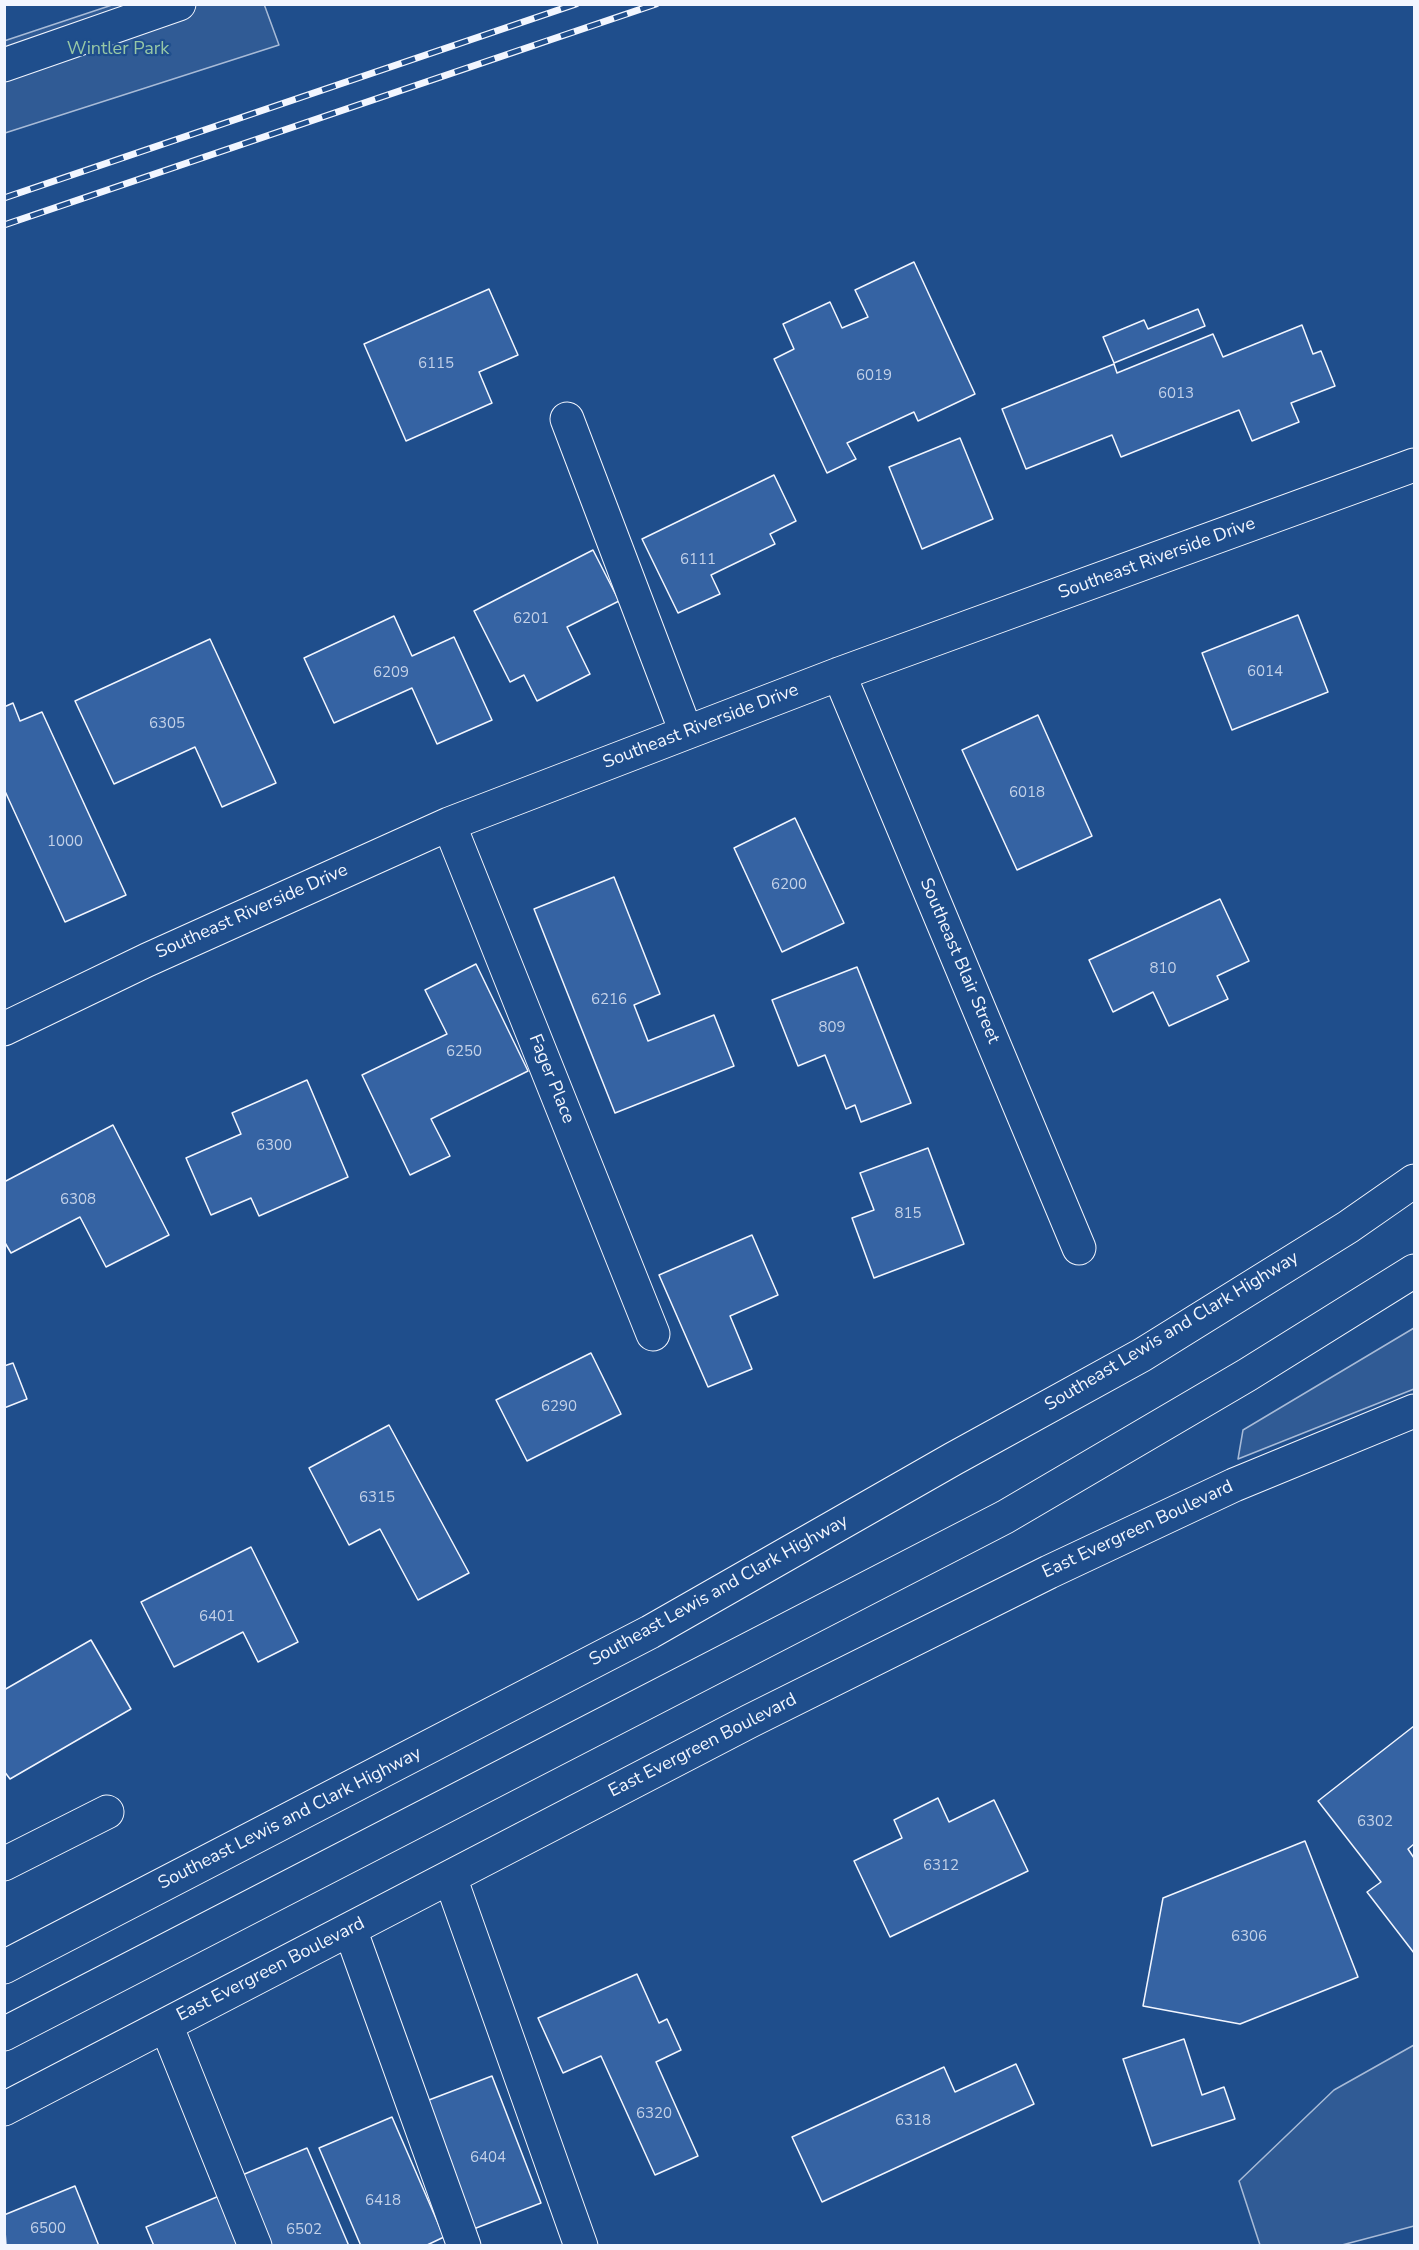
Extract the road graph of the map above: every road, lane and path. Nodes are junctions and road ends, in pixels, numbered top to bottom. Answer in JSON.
{"nodes":[{"id":1,"x":179,"y":4,"type":"edge"},
{"id":2,"x":4,"y":65,"type":"edge"},
{"id":3,"x":567,"y":419,"type":"dead end"},
{"id":4,"x":1414,"y":465,"type":"edge"},
{"id":5,"x":839,"y":674,"type":"junction"},
{"id":6,"x":686,"y":732,"type":"junction"},
{"id":7,"x":449,"y":824,"type":"junction"},
{"id":8,"x":4,"y":1029,"type":"edge"},
{"id":9,"x":1414,"y":1181,"type":"edge"},
{"id":10,"x":1079,"y":1248,"type":"dead end"},
{"id":11,"x":1414,"y":1271,"type":"edge"},
{"id":12,"x":653,"y":1334,"type":"dead end"},
{"id":13,"x":1414,"y":1411,"type":"edge"},
{"id":14,"x":108,"y":1812,"type":"dead end"},
{"id":15,"x":4,"y":1864,"type":"edge"},
{"id":16,"x":450,"y":1877,"type":"junction"},
{"id":17,"x":350,"y":1929,"type":"junction"},
{"id":18,"x":4,"y":1967,"type":"edge"},
{"id":19,"x":166,"y":2025,"type":"junction"},
{"id":20,"x":4,"y":2034,"type":"edge"},
{"id":21,"x":4,"y":2109,"type":"edge"},
{"id":22,"x":255,"y":2246,"type":"edge"},
{"id":23,"x":464,"y":2246,"type":"edge"},
{"id":24,"x":581,"y":2246,"type":"edge"}],
"edges":[{"from":1,"to":2,"type":"main road"},
{"from":3,"to":6,"type":"main road"},
{"from":4,"to":5,"type":"main road","name":"Southeast Riverside Drive"},
{"from":5,"to":6,"type":"main road","name":"Southeast Riverside Drive"},
{"from":5,"to":10,"type":"main road","name":"Southeast Blair Street"},
{"from":6,"to":7,"type":"main road","name":"Southeast Riverside Drive"},
{"from":7,"to":8,"type":"main road","name":"Southeast Riverside Drive"},
{"from":7,"to":12,"type":"main road","name":"Fager Place"},
{"from":9,"to":18,"type":"main road","name":"Southeast Lewis and Clark Highway"},
{"from":11,"to":20,"type":"main road"},
{"from":13,"to":16,"type":"main road","name":"East Evergreen Boulevard"},
{"from":14,"to":15,"type":"main road"},
{"from":16,"to":17,"type":"main road","name":"East Evergreen Boulevard"},
{"from":16,"to":24,"type":"main road"},
{"from":17,"to":19,"type":"main road","name":"East Evergreen Boulevard"},
{"from":17,"to":23,"type":"main road"},
{"from":19,"to":21,"type":"main road","name":"East Evergreen Boulevard"},
{"from":19,"to":22,"type":"main road"}]}
